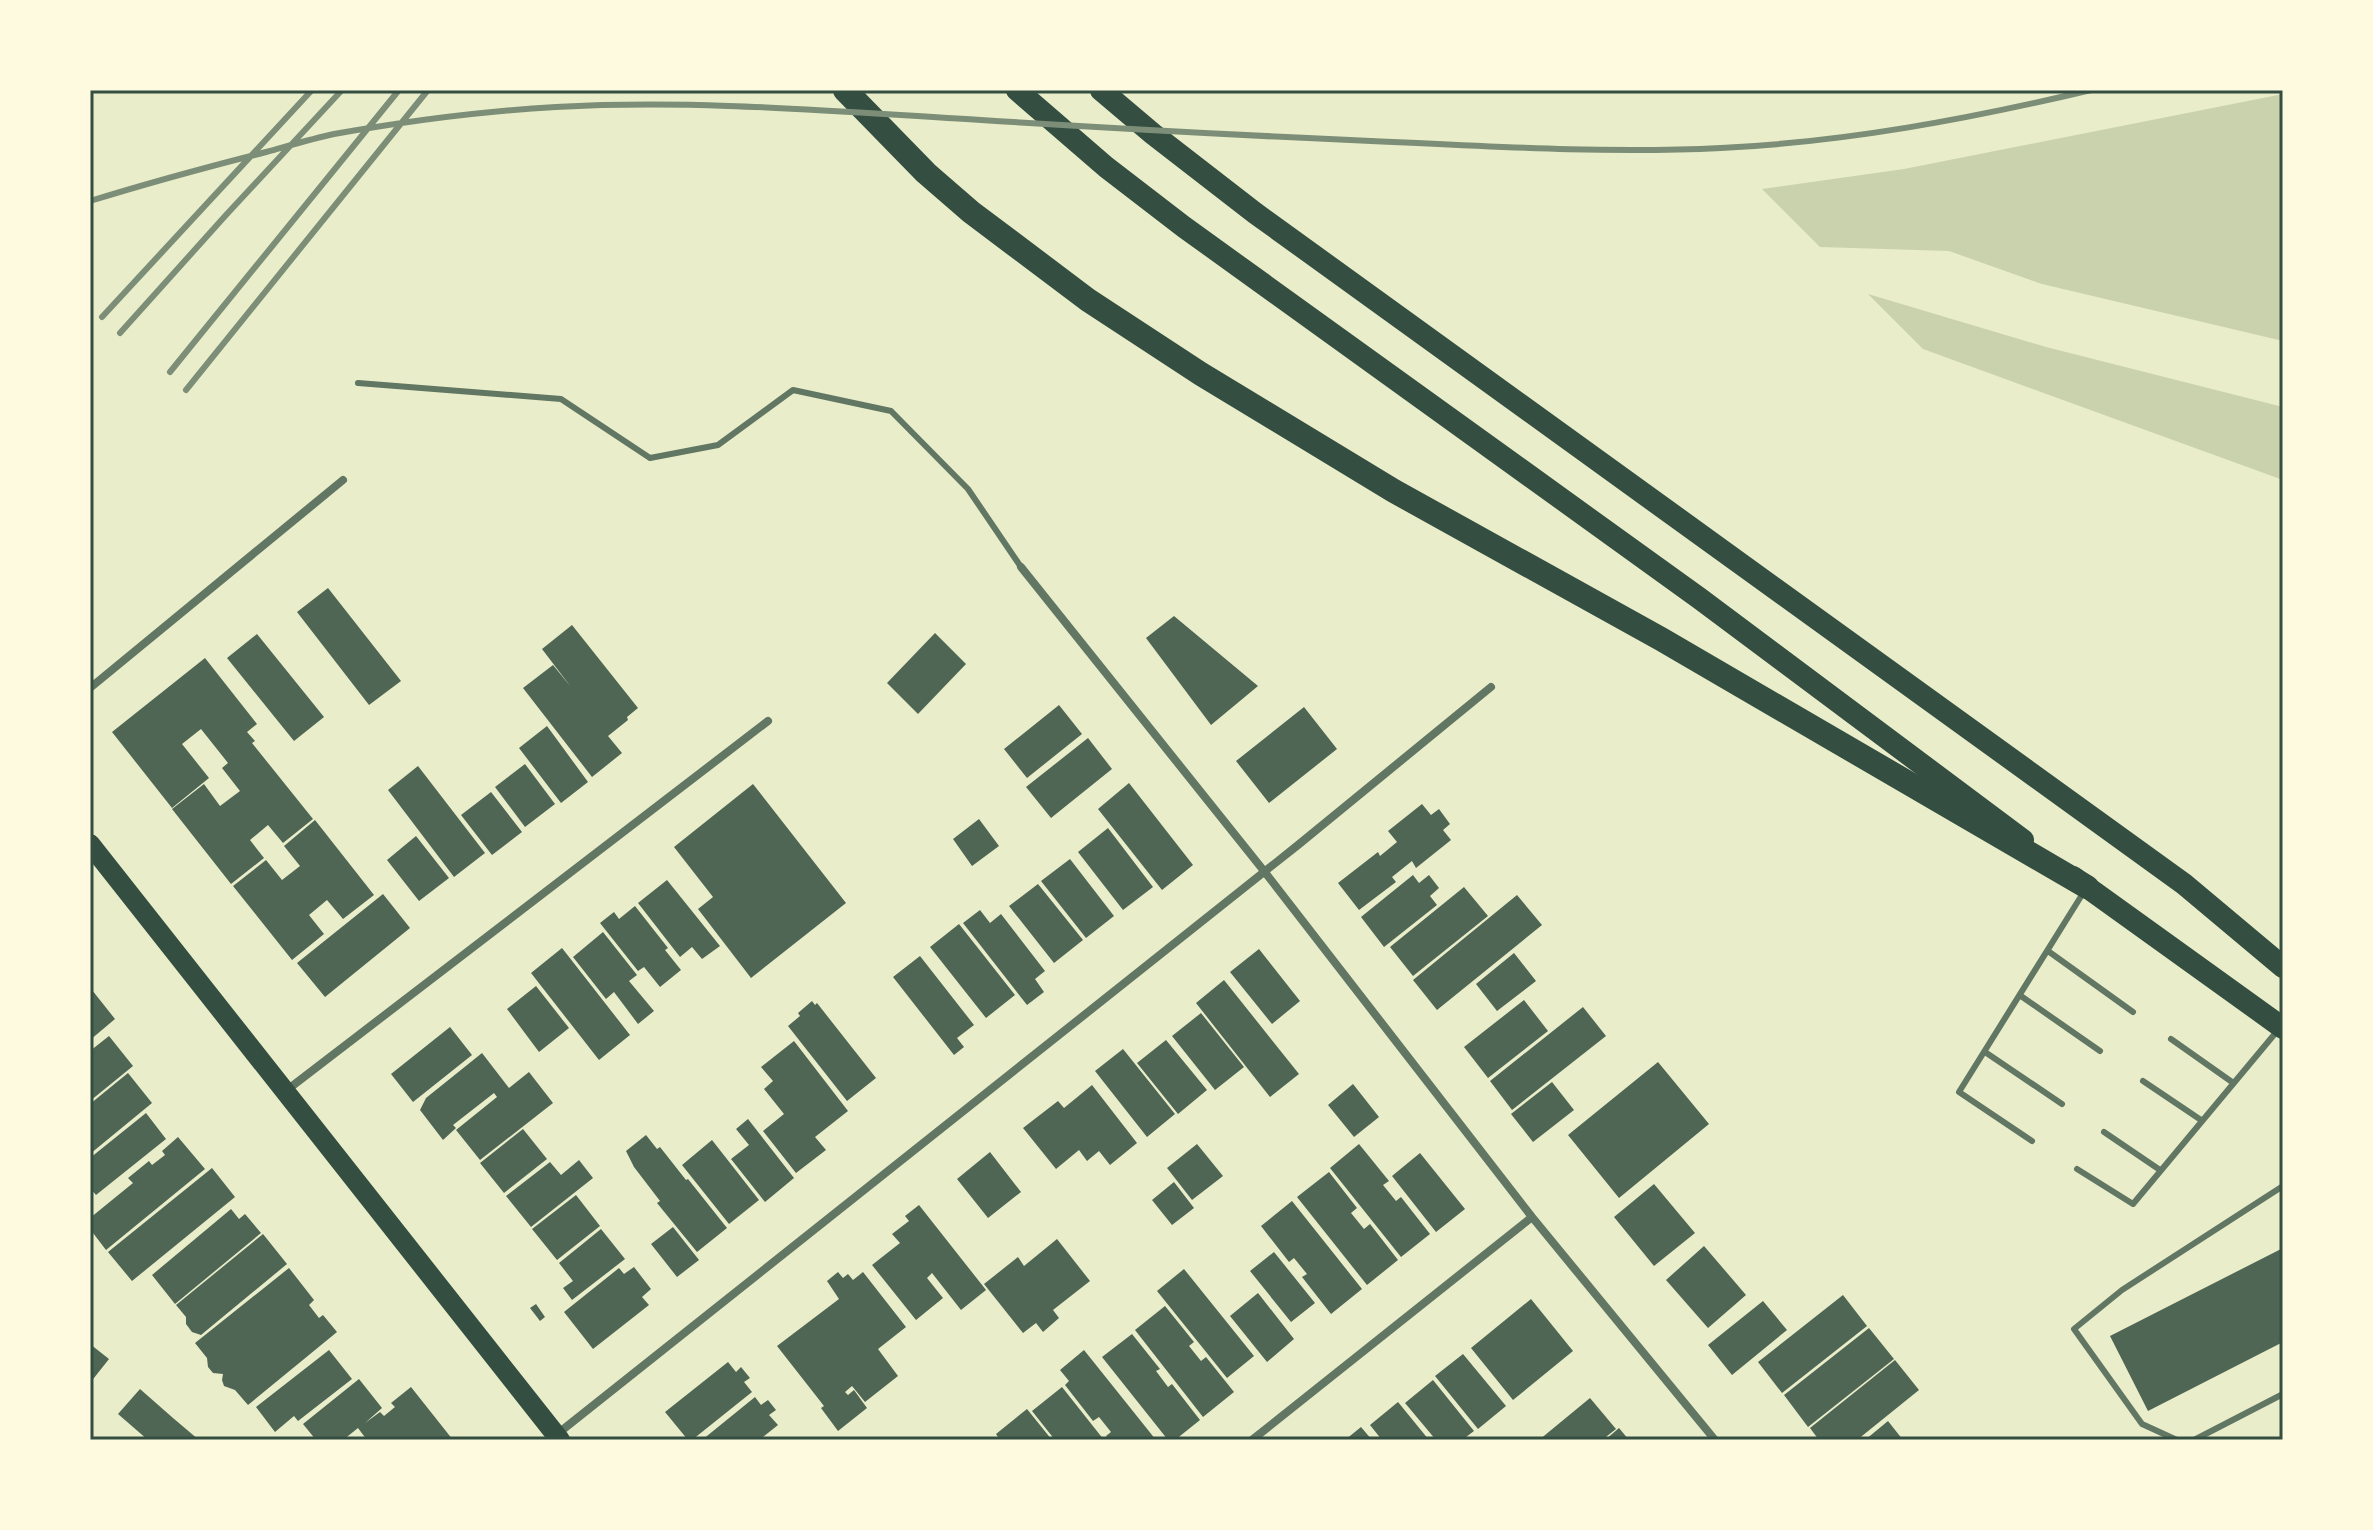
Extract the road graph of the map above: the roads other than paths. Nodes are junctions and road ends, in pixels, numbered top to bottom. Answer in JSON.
{"nodes":[{"id":1,"x":845,"y":90,"type":"edge"},
{"id":2,"x":1017,"y":90,"type":"edge"},
{"id":3,"x":1101,"y":90,"type":"edge"},
{"id":4,"x":358,"y":383,"type":"dead end"},
{"id":5,"x":343,"y":480,"type":"dead end"},
{"id":6,"x":1021,"y":567,"type":"joint"},
{"id":7,"x":1491,"y":687,"type":"dead end"},
{"id":8,"x":90,"y":688,"type":"edge"},
{"id":9,"x":768,"y":721,"type":"dead end"},
{"id":10,"x":90,"y":844,"type":"edge"},
{"id":11,"x":1264,"y":871,"type":"junction"},
{"id":12,"x":2087,"y":887,"type":"junction"},
{"id":13,"x":2048,"y":951,"type":"junction"},
{"id":14,"x":2283,"y":967,"type":"edge"},
{"id":15,"x":2021,"y":996,"type":"junction"},
{"id":16,"x":2133,"y":1012,"type":"dead end"},
{"id":17,"x":2282,"y":1027,"type":"edge"},
{"id":18,"x":2171,"y":1039,"type":"dead end"},
{"id":19,"x":2100,"y":1051,"type":"dead end"},
{"id":20,"x":1985,"y":1052,"type":"junction"},
{"id":21,"x":2143,"y":1081,"type":"dead end"},
{"id":22,"x":2232,"y":1082,"type":"junction"},
{"id":23,"x":286,"y":1090,"type":"junction"},
{"id":24,"x":2062,"y":1104,"type":"dead end"},
{"id":25,"x":2201,"y":1120,"type":"junction"},
{"id":26,"x":2104,"y":1132,"type":"dead end"},
{"id":27,"x":2032,"y":1141,"type":"dead end"},
{"id":28,"x":2077,"y":1169,"type":"dead end"},
{"id":29,"x":2160,"y":1170,"type":"junction"},
{"id":30,"x":2282,"y":1186,"type":"edge"},
{"id":31,"x":1532,"y":1217,"type":"junction"},
{"id":32,"x":2283,"y":1394,"type":"edge"},
{"id":33,"x":555,"y":1438,"type":"edge"},
{"id":34,"x":1252,"y":1440,"type":"edge"},
{"id":35,"x":1715,"y":1440,"type":"edge"},
{"id":36,"x":2177,"y":1440,"type":"edge"},
{"id":37,"x":2194,"y":1440,"type":"edge"}],
"edges":[{"from":1,"to":12,"type":"highway"},
{"from":2,"to":12,"type":"highway"},
{"from":3,"to":14,"type":"highway"},
{"from":4,"to":6,"type":"lane"},
{"from":5,"to":8,"type":"street"},
{"from":6,"to":11,"type":"street"},
{"from":7,"to":11,"type":"street"},
{"from":9,"to":23,"type":"street"},
{"from":10,"to":23,"type":"main road"},
{"from":11,"to":31,"type":"street"},
{"from":11,"to":33,"type":"street"},
{"from":12,"to":13,"type":"lane"},
{"from":12,"to":17,"type":"highway"},
{"from":13,"to":15,"type":"lane"},
{"from":13,"to":16,"type":"lane"},
{"from":15,"to":19,"type":"lane"},
{"from":15,"to":20,"type":"lane"},
{"from":17,"to":22,"type":"lane"},
{"from":18,"to":22,"type":"lane"},
{"from":20,"to":24,"type":"lane"},
{"from":20,"to":27,"type":"lane"},
{"from":21,"to":25,"type":"lane"},
{"from":22,"to":25,"type":"lane"},
{"from":23,"to":33,"type":"main road"},
{"from":25,"to":29,"type":"lane"},
{"from":26,"to":29,"type":"lane"},
{"from":28,"to":29,"type":"lane"},
{"from":30,"to":36,"type":"lane"},
{"from":31,"to":34,"type":"street"},
{"from":31,"to":35,"type":"street"},
{"from":32,"to":37,"type":"lane"}]}
